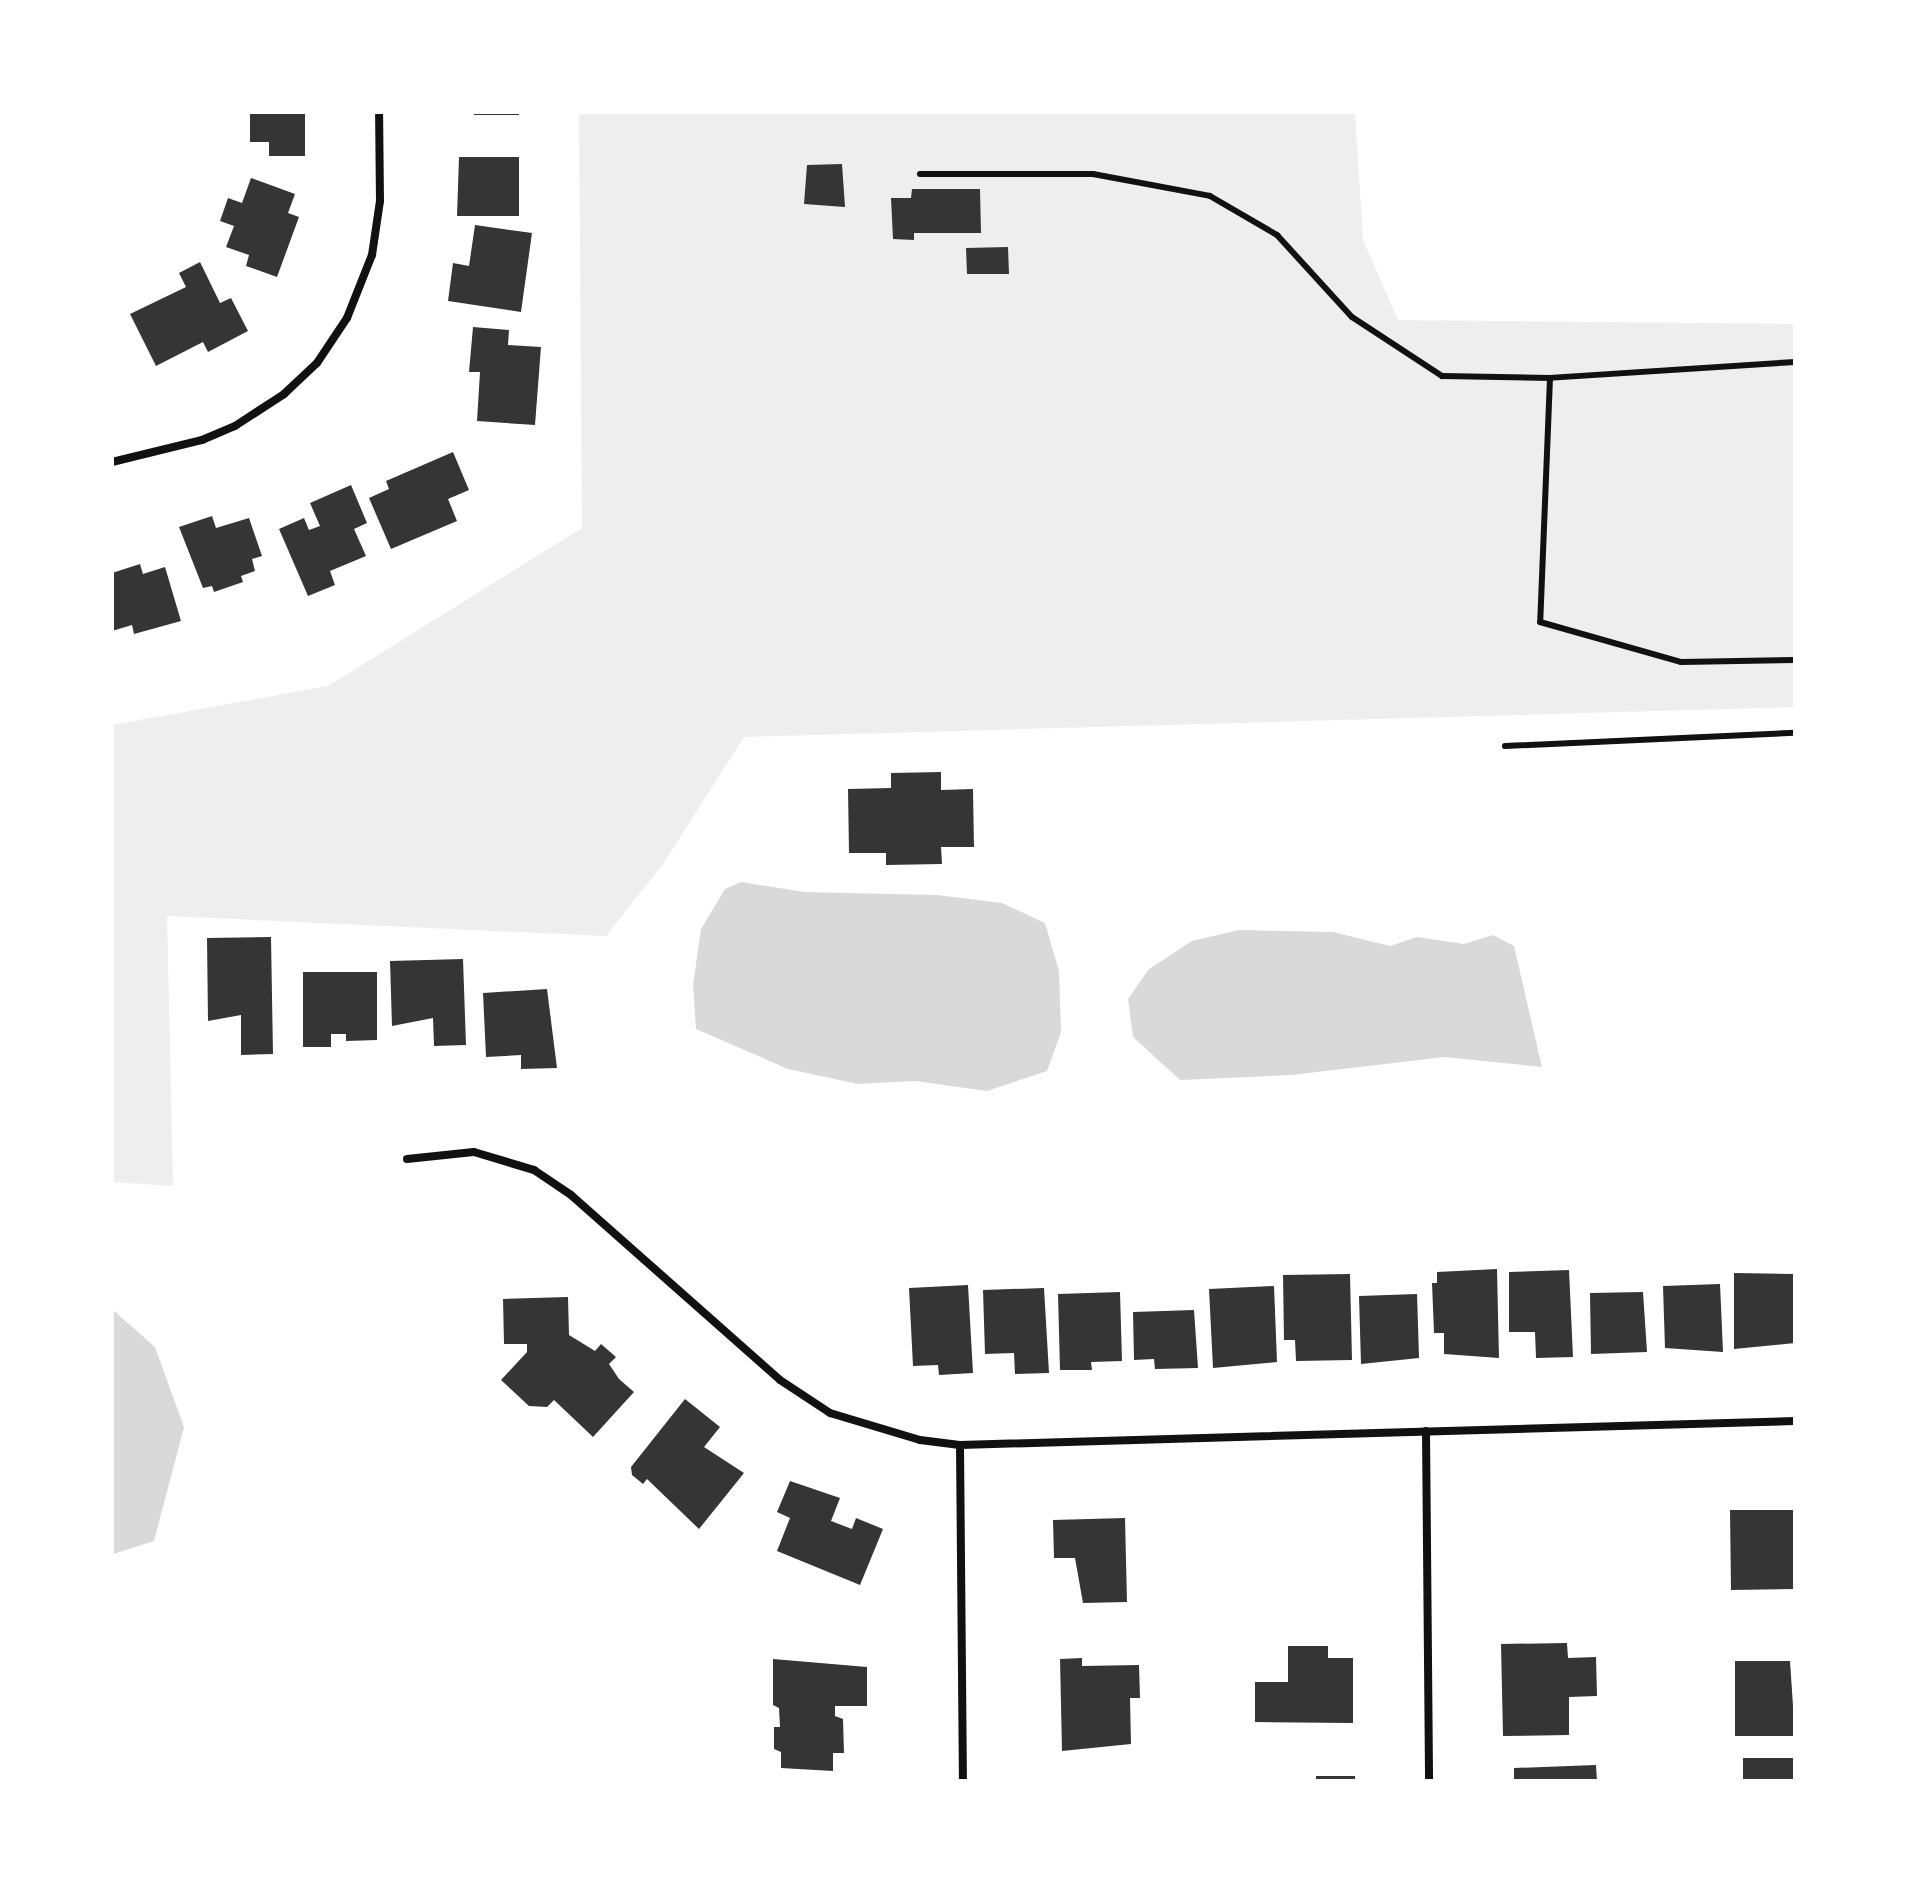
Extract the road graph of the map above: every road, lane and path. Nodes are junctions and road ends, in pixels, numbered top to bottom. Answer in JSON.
{"nodes":[{"id":1,"x":379,"y":112,"type":"edge"},
{"id":2,"x":920,"y":174,"type":"dead end"},
{"id":3,"x":1795,"y":362,"type":"edge"},
{"id":4,"x":1550,"y":378,"type":"junction"},
{"id":5,"x":112,"y":462,"type":"edge"},
{"id":6,"x":1795,"y":660,"type":"edge"},
{"id":7,"x":1795,"y":733,"type":"edge"},
{"id":8,"x":1505,"y":746,"type":"dead end"},
{"id":9,"x":407,"y":1159,"type":"dead end"},
{"id":10,"x":1795,"y":1421,"type":"edge"},
{"id":11,"x":1426,"y":1431,"type":"junction"},
{"id":12,"x":960,"y":1445,"type":"junction"},
{"id":13,"x":963,"y":1781,"type":"edge"},
{"id":14,"x":1429,"y":1781,"type":"edge"}],
"edges":[{"from":1,"to":5,"type":"street"},
{"from":2,"to":4,"type":"lane"},
{"from":3,"to":4,"type":"lane"},
{"from":4,"to":6,"type":"lane"},
{"from":7,"to":8,"type":"lane"},
{"from":9,"to":12,"type":"street"},
{"from":10,"to":11,"type":"street"},
{"from":11,"to":12,"type":"street"},
{"from":11,"to":14,"type":"street"},
{"from":12,"to":13,"type":"street"}]}
